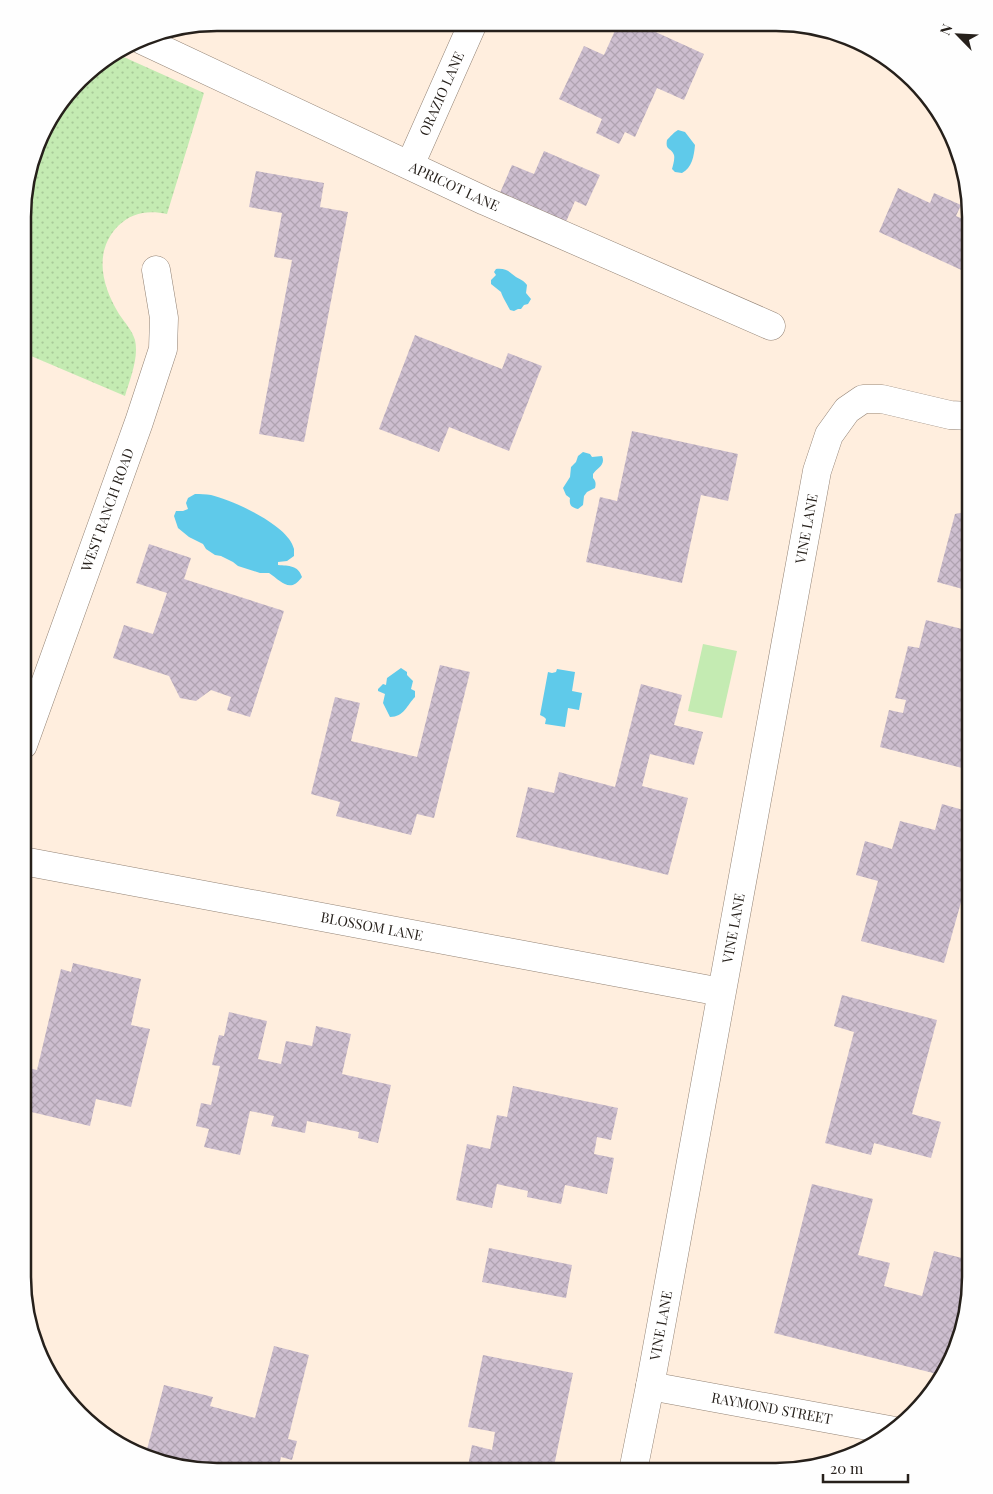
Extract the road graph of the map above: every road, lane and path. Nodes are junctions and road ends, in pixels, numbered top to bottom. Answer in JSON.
{"nodes":[{"id":1,"x":469,"y":31,"type":"edge"},
{"id":2,"x":150,"y":44,"type":"edge"},
{"id":3,"x":410,"y":165,"type":"junction"},
{"id":4,"x":156,"y":270,"type":"dead end"},
{"id":5,"x":771,"y":326,"type":"dead end"},
{"id":6,"x":962,"y":416,"type":"edge"},
{"id":7,"x":31,"y":724,"type":"edge"},
{"id":8,"x":31,"y":863,"type":"edge"},
{"id":9,"x":721,"y":992,"type":"junction"},
{"id":10,"x":650,"y":1386,"type":"junction"},
{"id":11,"x":882,"y":1429,"type":"edge"},
{"id":12,"x":635,"y":1463,"type":"edge"}],
"edges":[{"from":1,"to":3,"type":"street","name":"ORAZIO LANE"},
{"from":2,"to":3,"type":"street","name":"APRICOT LANE"},
{"from":3,"to":5,"type":"street","name":"APRICOT LANE"},
{"from":4,"to":7,"type":"street","name":"WEST RANCH ROAD"},
{"from":6,"to":9,"type":"street","name":"VINE LANE"},
{"from":8,"to":9,"type":"street","name":"BLOSSOM LANE"},
{"from":9,"to":10,"type":"street","name":"VINE LANE"},
{"from":10,"to":11,"type":"street","name":"RAYMOND STREET"},
{"from":10,"to":12,"type":"street","name":"VINE LANE"}]}
